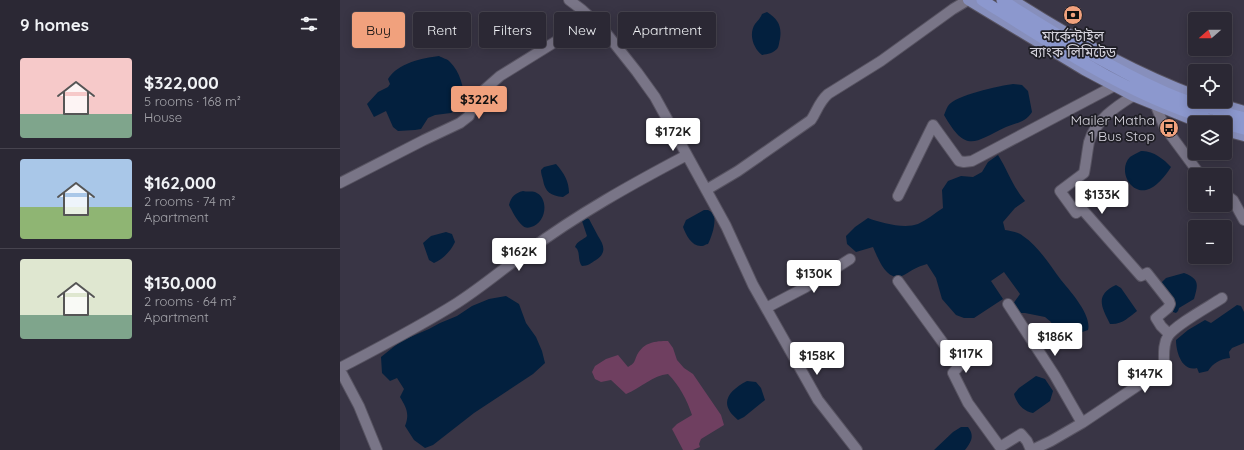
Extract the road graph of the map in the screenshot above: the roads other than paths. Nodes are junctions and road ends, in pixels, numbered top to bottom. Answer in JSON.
{"nodes":[{"id":1,"x":569,"y":0,"type":"edge"},
{"id":2,"x":968,"y":0,"type":"edge"},
{"id":3,"x":982,"y":0,"type":"edge"},
{"id":4,"x":1002,"y":0,"type":"edge"},
{"id":5,"x":1013,"y":0,"type":"edge"},
{"id":6,"x":584,"y":12,"type":"edge"},
{"id":7,"x":610,"y":38,"type":"edge"},
{"id":8,"x":554,"y":43,"type":"edge"},
{"id":9,"x":1114,"y":86,"type":"junction"},
{"id":10,"x":1188,"y":92,"type":"edge"},
{"id":11,"x":1133,"y":96,"type":"junction"},
{"id":12,"x":1156,"y":106,"type":"junction"},
{"id":13,"x":1232,"y":107,"type":"edge"},
{"id":14,"x":1244,"y":111,"type":"edge"},
{"id":15,"x":1198,"y":116,"type":"edge"},
{"id":16,"x":1188,"y":118,"type":"edge"},
{"id":17,"x":1244,"y":118,"type":"edge"},
{"id":18,"x":1232,"y":126,"type":"edge"},
{"id":19,"x":1244,"y":129,"type":"edge"},
{"id":20,"x":1232,"y":133,"type":"edge"},
{"id":21,"x":1244,"y":136,"type":"edge"},
{"id":22,"x":687,"y":155,"type":"junction"},
{"id":23,"x":1195,"y":168,"type":"edge"},
{"id":24,"x":340,"y":183,"type":"edge"},
{"id":25,"x":706,"y":190,"type":"junction"},
{"id":26,"x":898,"y":196,"type":"dead end"},
{"id":27,"x":1232,"y":199,"type":"edge"},
{"id":28,"x":1244,"y":220,"type":"edge"},
{"id":29,"x":850,"y":259,"type":"dead end"},
{"id":30,"x":898,"y":281,"type":"dead end"},
{"id":31,"x":1222,"y":298,"type":"dead end"},
{"id":32,"x":1008,"y":304,"type":"dead end"},
{"id":33,"x":766,"y":308,"type":"junction"},
{"id":34,"x":1169,"y":334,"type":"junction"},
{"id":35,"x":340,"y":369,"type":"edge"},
{"id":36,"x":1082,"y":423,"type":"junction"},
{"id":37,"x":377,"y":450,"type":"edge"},
{"id":38,"x":857,"y":450,"type":"edge"},
{"id":39,"x":1032,"y":450,"type":"edge"}],
"edges":[{"from":1,"to":6,"type":"street"},
{"from":2,"to":9,"type":"main road"},
{"from":2,"to":25,"type":"street"},
{"from":3,"to":15,"type":"highway"},
{"from":4,"to":17,"type":"highway"},
{"from":5,"to":10,"type":"main road"},
{"from":7,"to":22,"type":"street"},
{"from":8,"to":24,"type":"street"},
{"from":9,"to":11,"type":"main road"},
{"from":9,"to":26,"type":"street"},
{"from":11,"to":12,"type":"main road"},
{"from":11,"to":34,"type":"street"},
{"from":12,"to":16,"type":"main road"},
{"from":12,"to":23,"type":"street"},
{"from":13,"to":14,"type":"main road"},
{"from":18,"to":19,"type":"highway"},
{"from":20,"to":21,"type":"main road"},
{"from":22,"to":25,"type":"street"},
{"from":22,"to":35,"type":"street"},
{"from":25,"to":33,"type":"street"},
{"from":27,"to":28,"type":"street"},
{"from":29,"to":33,"type":"street"},
{"from":30,"to":39,"type":"street"},
{"from":31,"to":34,"type":"street"},
{"from":32,"to":36,"type":"street"},
{"from":33,"to":38,"type":"street"},
{"from":34,"to":36,"type":"street"},
{"from":35,"to":37,"type":"street"},
{"from":36,"to":39,"type":"street"}]}
